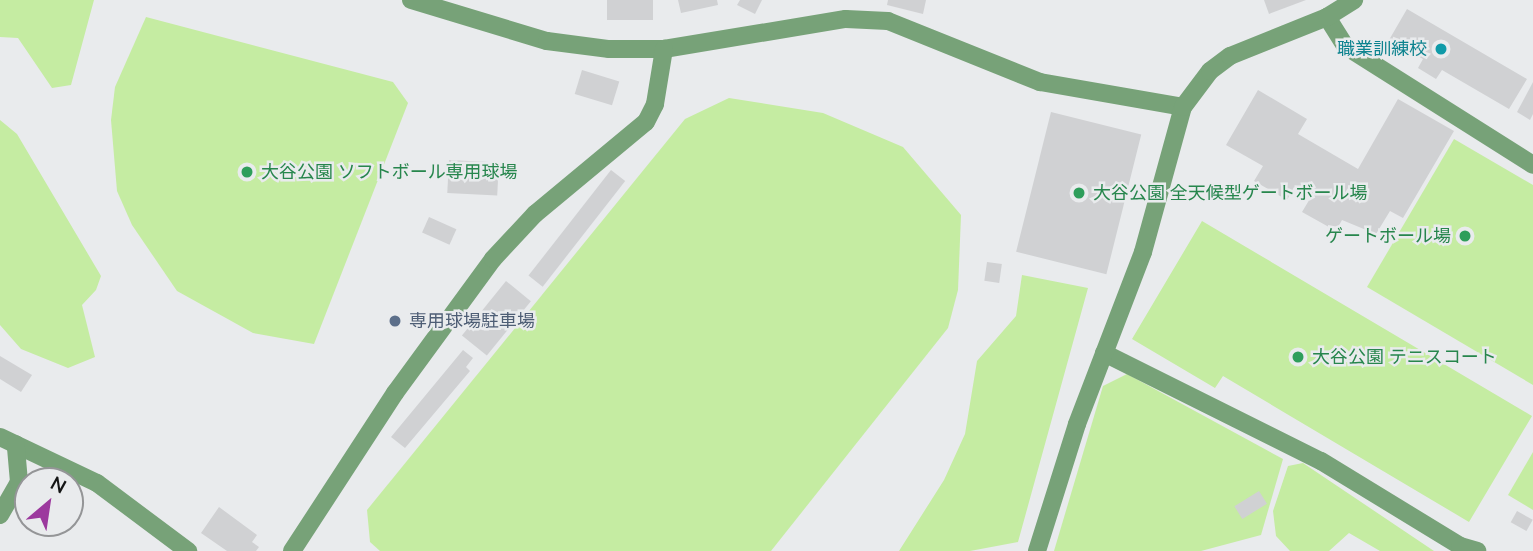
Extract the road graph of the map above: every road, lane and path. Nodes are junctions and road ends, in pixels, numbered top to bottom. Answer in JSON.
{"nodes":[{"id":1,"x":411,"y":0,"type":"edge"},
{"id":2,"x":1354,"y":0,"type":"edge"},
{"id":3,"x":1327,"y":17,"type":"junction"},
{"id":4,"x":664,"y":49,"type":"junction"},
{"id":5,"x":1183,"y":107,"type":"junction"},
{"id":6,"x":1533,"y":165,"type":"edge"},
{"id":7,"x":1104,"y":354,"type":"junction"},
{"id":8,"x":8,"y":440,"type":"edge"},
{"id":9,"x":0,"y":515,"type":"edge"},
{"id":10,"x":188,"y":551,"type":"edge"},
{"id":11,"x":292,"y":551,"type":"edge"},
{"id":12,"x":1037,"y":551,"type":"edge"},
{"id":13,"x":1477,"y":551,"type":"edge"}],
"edges":[{"from":1,"to":4,"type":"street"},
{"from":2,"to":3,"type":"street"},
{"from":3,"to":5,"type":"street"},
{"from":3,"to":6,"type":"street"},
{"from":4,"to":5,"type":"street"},
{"from":4,"to":11,"type":"street"},
{"from":5,"to":7,"type":"street"},
{"from":7,"to":12,"type":"street"},
{"from":7,"to":13,"type":"street"},
{"from":8,"to":9,"type":"street"},
{"from":8,"to":10,"type":"street"}]}
